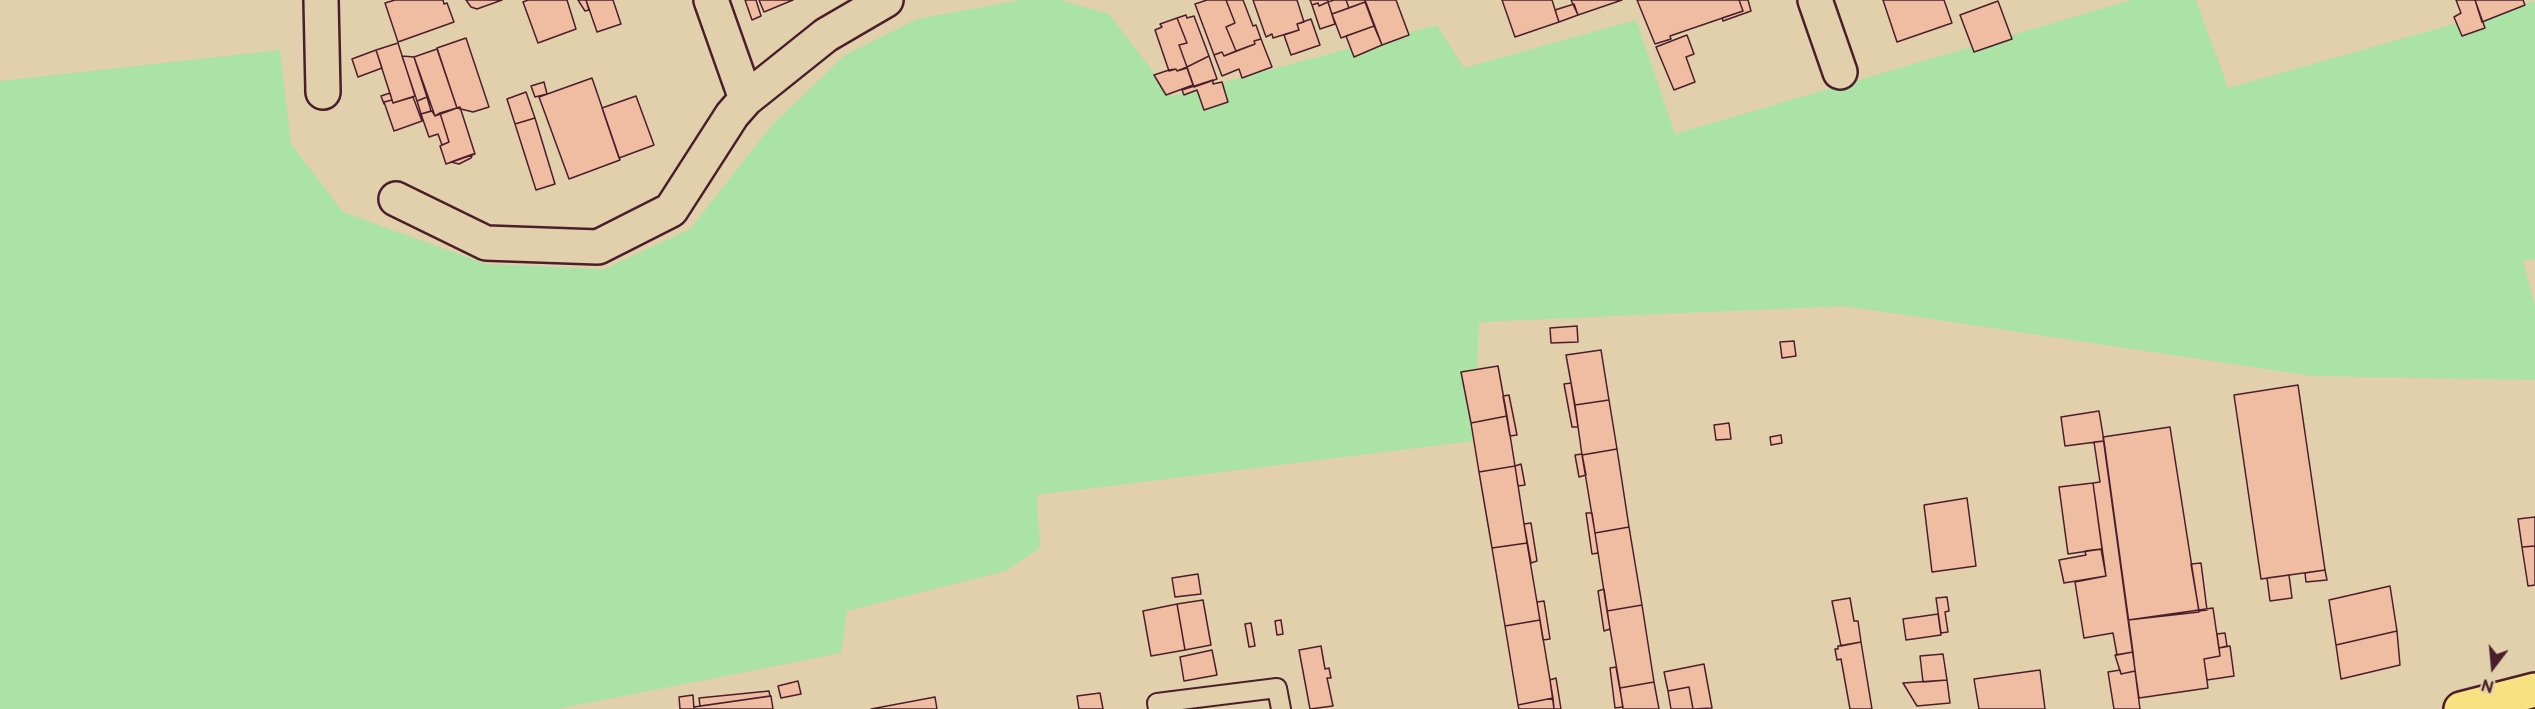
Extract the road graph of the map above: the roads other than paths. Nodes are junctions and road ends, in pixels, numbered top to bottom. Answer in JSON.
{"nodes":[{"id":1,"x":321,"y":0,"type":"edge"},
{"id":2,"x":711,"y":0,"type":"edge"},
{"id":3,"x":886,"y":0,"type":"edge"},
{"id":4,"x":1815,"y":0,"type":"edge"},
{"id":5,"x":1840,"y":72,"type":"dead end"},
{"id":6,"x":323,"y":92,"type":"dead end"},
{"id":7,"x":746,"y":99,"type":"junction"},
{"id":8,"x":396,"y":199,"type":"dead end"},
{"id":9,"x":2535,"y":690,"type":"edge"},
{"id":10,"x":1158,"y":709,"type":"edge"},
{"id":11,"x":1281,"y":709,"type":"edge"},
{"id":12,"x":2461,"y":709,"type":"edge"}],
"edges":[{"from":1,"to":6,"type":"street"},
{"from":2,"to":7,"type":"street"},
{"from":3,"to":7,"type":"street"},
{"from":4,"to":5,"type":"street"},
{"from":7,"to":8,"type":"street"},
{"from":9,"to":12,"type":"main road"},
{"from":10,"to":11,"type":"lane"}]}
